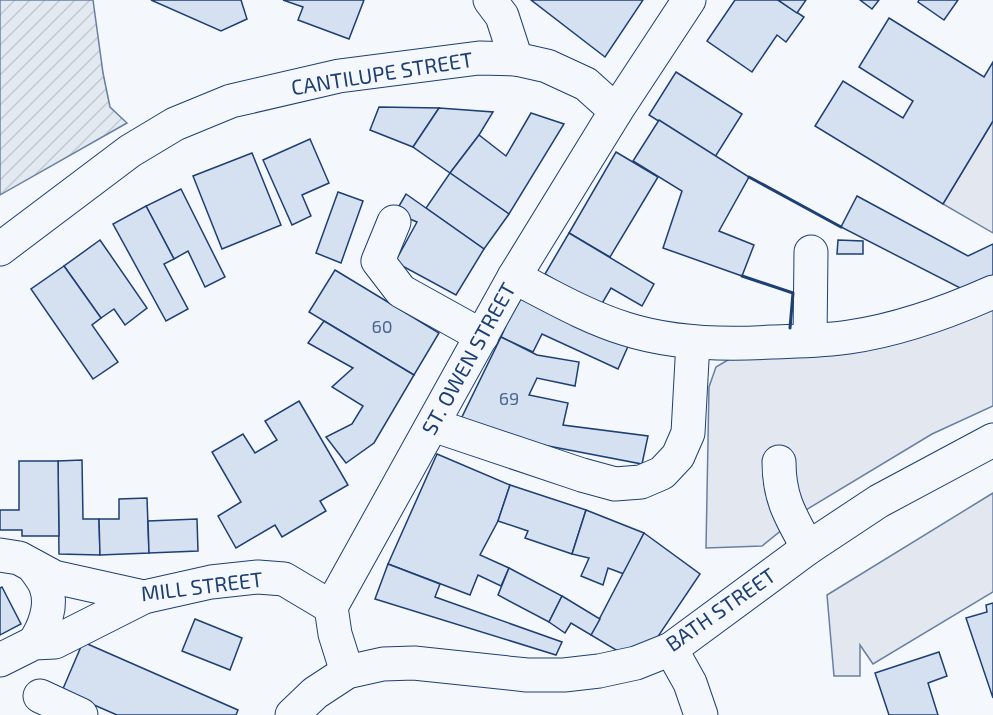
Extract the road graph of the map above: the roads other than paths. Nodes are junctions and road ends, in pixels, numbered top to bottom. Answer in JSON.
{"nodes":[{"id":1,"x":490,"y":0,"type":"edge"},
{"id":2,"x":689,"y":0,"type":"edge"},
{"id":3,"x":516,"y":59,"type":"junction"},
{"id":4,"x":616,"y":111,"type":"junction"},
{"id":5,"x":394,"y":222,"type":"dead end"},
{"id":6,"x":0,"y":249,"type":"edge"},
{"id":7,"x":811,"y":252,"type":"dead end"},
{"id":8,"x":514,"y":277,"type":"junction"},
{"id":9,"x":993,"y":292,"type":"edge"},
{"id":10,"x":482,"y":336,"type":"junction"},
{"id":11,"x":810,"y":340,"type":"junction"},
{"id":12,"x":693,"y":342,"type":"junction"},
{"id":13,"x":433,"y":425,"type":"junction"},
{"id":14,"x":993,"y":440,"type":"edge"},
{"id":15,"x":779,"y":462,"type":"dead end"},
{"id":16,"x":808,"y":548,"type":"junction"},
{"id":17,"x":0,"y":555,"type":"edge"},
{"id":18,"x":33,"y":566,"type":"junction"},
{"id":19,"x":144,"y":597,"type":"junction"},
{"id":20,"x":331,"y":607,"type":"junction"},
{"id":21,"x":34,"y":644,"type":"junction"},
{"id":22,"x":671,"y":649,"type":"junction"},
{"id":23,"x":0,"y":660,"type":"edge"},
{"id":24,"x":346,"y":672,"type":"junction"},
{"id":25,"x":40,"y":696,"type":"dead end"},
{"id":26,"x":81,"y":715,"type":"edge"},
{"id":27,"x":292,"y":715,"type":"edge"},
{"id":28,"x":701,"y":715,"type":"edge"}],
"edges":[{"from":1,"to":3,"type":"main road"},
{"from":2,"to":4,"type":"main road","name":"ST. OWEN STREET"},
{"from":3,"to":4,"type":"main road","name":"CANTILUPE STREET"},
{"from":3,"to":6,"type":"main road","name":"CANTILUPE STREET"},
{"from":4,"to":8,"type":"main road","name":"ST. OWEN STREET"},
{"from":5,"to":10,"type":"main road"},
{"from":7,"to":11,"type":"main road"},
{"from":8,"to":10,"type":"main road","name":"ST. OWEN STREET"},
{"from":8,"to":12,"type":"main road"},
{"from":9,"to":11,"type":"main road"},
{"from":10,"to":13,"type":"main road","name":"ST. OWEN STREET"},
{"from":11,"to":12,"type":"main road"},
{"from":12,"to":13,"type":"main road"},
{"from":13,"to":20,"type":"main road","name":"ST. OWEN STREET"},
{"from":14,"to":16,"type":"main road","name":"BATH STREET"},
{"from":15,"to":16,"type":"main road"},
{"from":16,"to":22,"type":"main road","name":"BATH STREET"},
{"from":17,"to":18,"type":"main road","name":"MILL STREET"},
{"from":18,"to":19,"type":"main road","name":"MILL STREET"},
{"from":18,"to":21,"type":"main road"},
{"from":19,"to":20,"type":"main road","name":"MILL STREET"},
{"from":19,"to":21,"type":"main road"},
{"from":20,"to":24,"type":"main road"},
{"from":21,"to":23,"type":"main road"},
{"from":22,"to":24,"type":"main road","name":"BATH STREET"},
{"from":22,"to":28,"type":"main road"},
{"from":24,"to":27,"type":"main road"},
{"from":25,"to":26,"type":"main road"}]}
